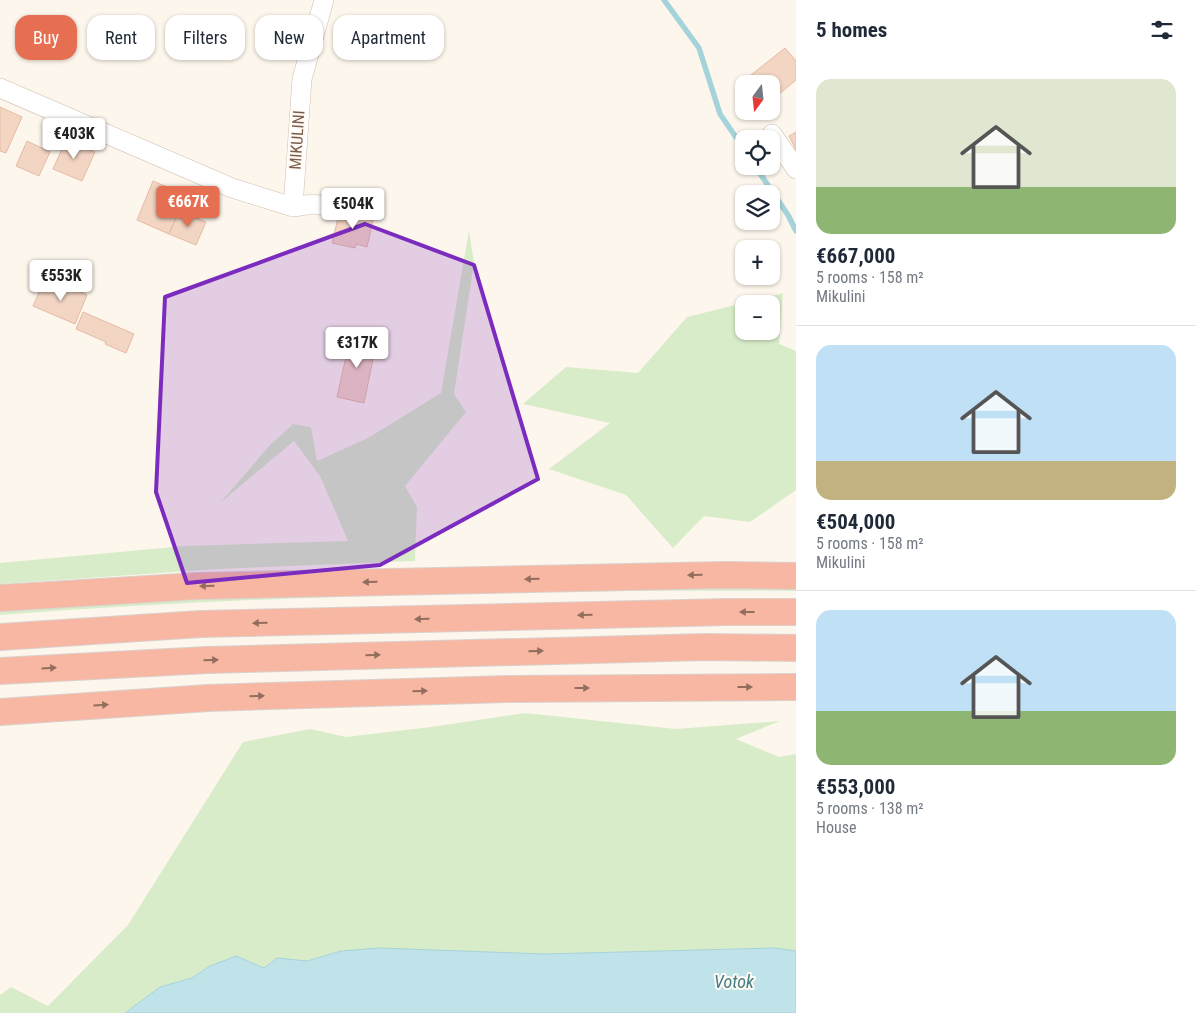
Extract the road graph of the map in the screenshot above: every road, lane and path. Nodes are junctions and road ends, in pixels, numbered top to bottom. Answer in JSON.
{"nodes":[{"id":1,"x":324,"y":0,"type":"edge"},
{"id":2,"x":0,"y":88,"type":"edge"},
{"id":3,"x":780,"y":146,"type":"edge"},
{"id":4,"x":796,"y":169,"type":"edge"},
{"id":5,"x":293,"y":207,"type":"junction"},
{"id":6,"x":349,"y":210,"type":"dead end"},
{"id":7,"x":796,"y":576,"type":"edge"},
{"id":8,"x":0,"y":598,"type":"edge"},
{"id":9,"x":796,"y":612,"type":"edge"},
{"id":10,"x":0,"y":637,"type":"edge"},
{"id":11,"x":796,"y":648,"type":"edge"},
{"id":12,"x":0,"y":671,"type":"edge"},
{"id":13,"x":796,"y":687,"type":"edge"},
{"id":14,"x":0,"y":712,"type":"edge"}],
"edges":[{"from":1,"to":5,"type":"street","name":"MIKULINI"},
{"from":2,"to":5,"type":"street"},
{"from":3,"to":4,"type":"street"},
{"from":5,"to":6,"type":"street"},
{"from":7,"to":8,"type":"highway","one_way":true},
{"from":9,"to":10,"type":"highway","one_way":true},
{"from":12,"to":11,"type":"highway","one_way":true},
{"from":14,"to":13,"type":"highway","one_way":true}]}
